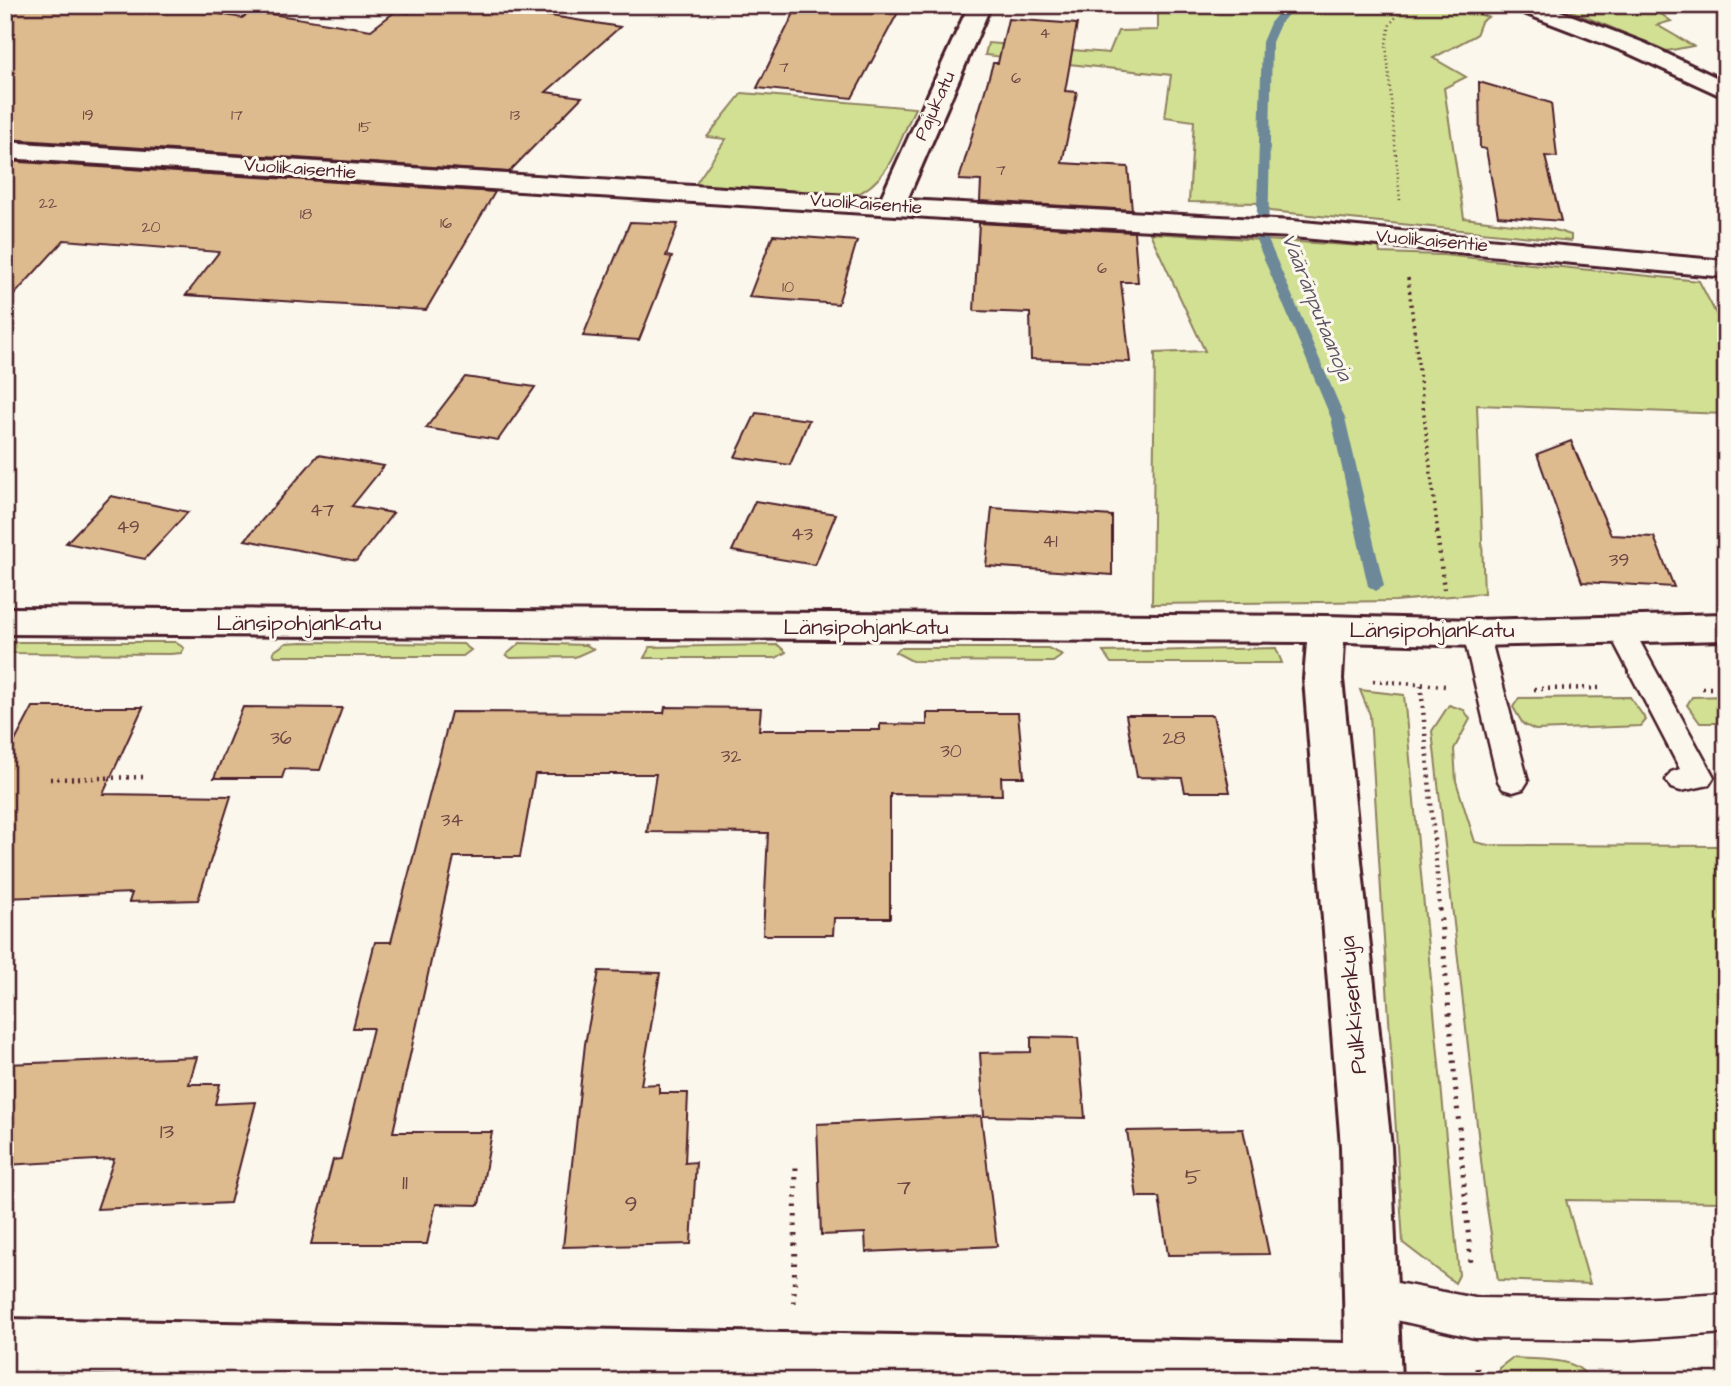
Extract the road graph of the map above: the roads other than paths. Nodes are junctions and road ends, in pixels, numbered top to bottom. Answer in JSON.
{"nodes":[{"id":1,"x":980,"y":5,"type":"edge"},
{"id":2,"x":1524,"y":5,"type":"edge"},
{"id":3,"x":1726,"y":91,"type":"edge"},
{"id":4,"x":5,"y":150,"type":"edge"},
{"id":5,"x":891,"y":206,"type":"junction"},
{"id":6,"x":1726,"y":269,"type":"edge"},
{"id":7,"x":5,"y":621,"type":"edge"},
{"id":8,"x":1726,"y":627,"type":"edge"},
{"id":9,"x":1326,"y":629,"type":"junction"},
{"id":10,"x":1620,"y":629,"type":"junction"},
{"id":11,"x":1466,"y":632,"type":"junction"},
{"id":12,"x":1513,"y":780,"type":"dead end"},
{"id":13,"x":1681,"y":780,"type":"dead end"},
{"id":14,"x":1371,"y":1297,"type":"junction"},
{"id":15,"x":1726,"y":1313,"type":"edge"},
{"id":16,"x":5,"y":1346,"type":"edge"},
{"id":17,"x":1374,"y":1376,"type":"edge"}],
"edges":[{"from":1,"to":5,"type":"street","name":"Pajukatu"},
{"from":2,"to":3,"type":"street"},
{"from":4,"to":5,"type":"street","name":"Vuolikaisentie"},
{"from":5,"to":6,"type":"street","name":"Vuolikaisentie"},
{"from":7,"to":9,"type":"street","name":"Länsipohjankatu"},
{"from":8,"to":10,"type":"street","name":"Länsipohjankatu"},
{"from":9,"to":11,"type":"street","name":"Länsipohjankatu"},
{"from":9,"to":14,"type":"street","name":"Pulkkisenkuja"},
{"from":10,"to":11,"type":"street","name":"Länsipohjankatu"},
{"from":10,"to":13,"type":"lane"},
{"from":11,"to":12,"type":"lane"},
{"from":14,"to":15,"type":"lane"},
{"from":14,"to":17,"type":"street","name":"Pulkkisenkuja"},
{"from":16,"to":17,"type":"street"}]}
